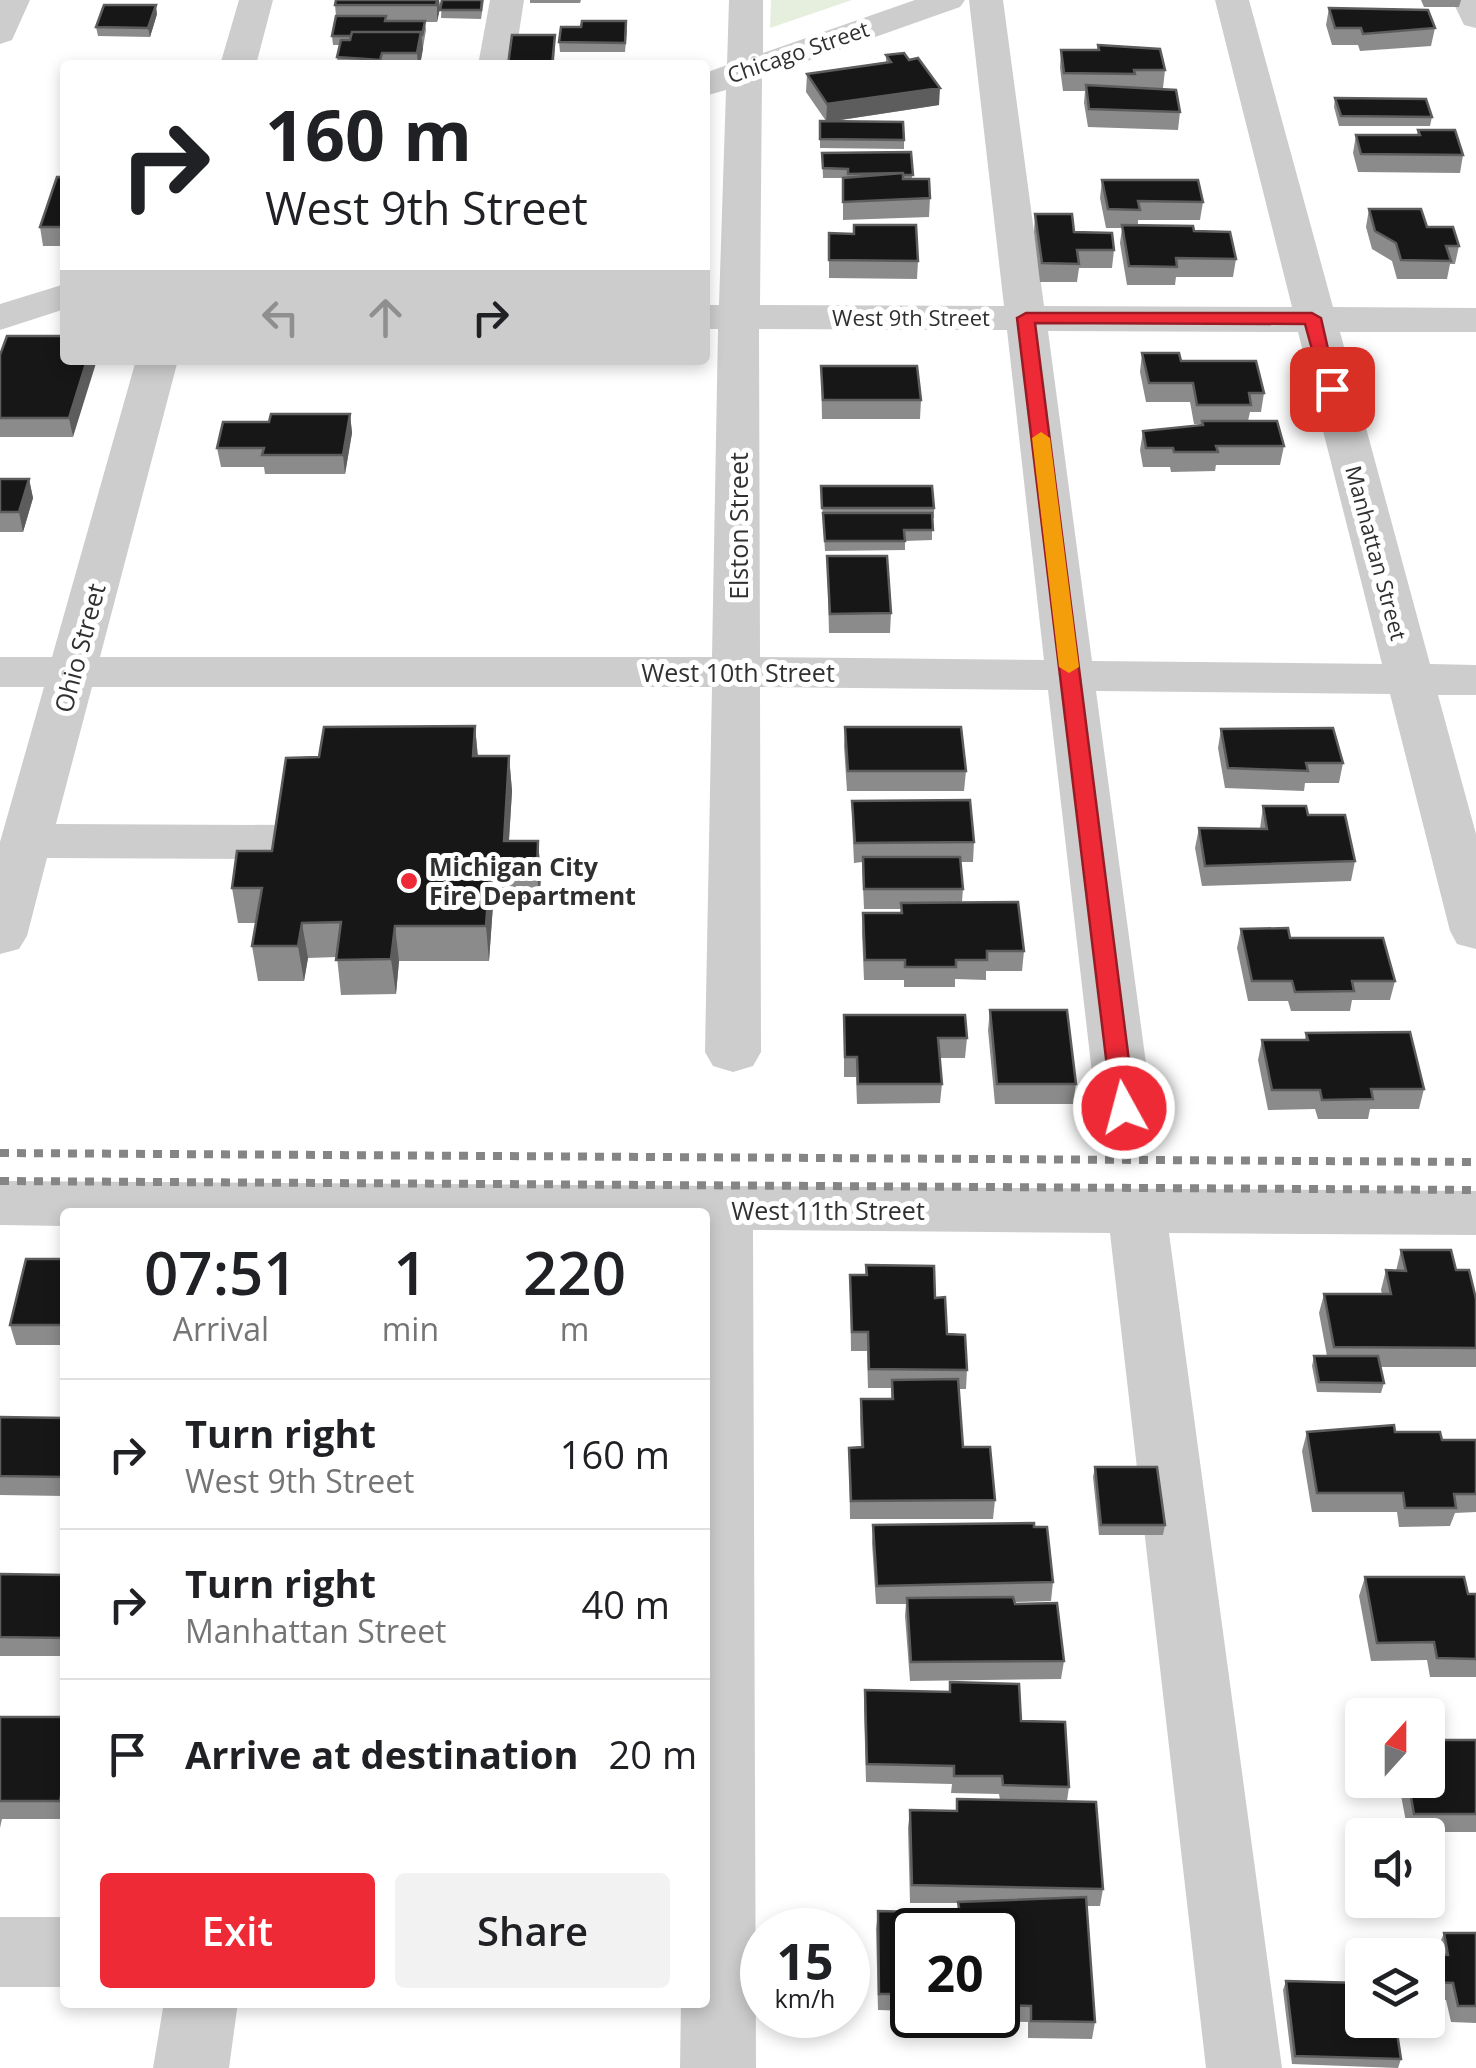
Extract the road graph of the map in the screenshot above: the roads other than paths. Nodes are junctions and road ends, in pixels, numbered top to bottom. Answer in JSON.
{"nodes":[{"id":1,"x":13,"y":0,"type":"edge"},
{"id":2,"x":256,"y":0,"type":"edge"},
{"id":3,"x":507,"y":0,"type":"edge"},
{"id":4,"x":746,"y":0,"type":"edge"},
{"id":5,"x":948,"y":0,"type":"edge"},
{"id":6,"x":986,"y":0,"type":"edge"},
{"id":7,"x":1232,"y":0,"type":"edge"},
{"id":8,"x":1469,"y":0,"type":"edge"},
{"id":9,"x":1476,"y":18,"type":"edge"},
{"id":10,"x":0,"y":32,"type":"edge"},
{"id":11,"x":239,"y":60,"type":"edge"},
{"id":12,"x":497,"y":60,"type":"edge"},
{"id":13,"x":747,"y":71,"type":"junction"},
{"id":14,"x":710,"y":83,"type":"edge"},
{"id":15,"x":60,"y":298,"type":"edge"},
{"id":16,"x":60,"y":312,"type":"edge"},
{"id":17,"x":5,"y":314,"type":"edge"},
{"id":18,"x":722,"y":318,"type":"edge"},
{"id":19,"x":1026,"y":318,"type":"junction"},
{"id":20,"x":1312,"y":318,"type":"junction"},
{"id":21,"x":1476,"y":320,"type":"edge"},
{"id":22,"x":156,"y":365,"type":"edge"},
{"id":23,"x":0,"y":672,"type":"edge"},
{"id":24,"x":74,"y":672,"type":"junction"},
{"id":25,"x":739,"y":672,"type":"junction"},
{"id":26,"x":1070,"y":676,"type":"junction"},
{"id":27,"x":1410,"y":679,"type":"junction"},
{"id":28,"x":1476,"y":680,"type":"edge"},
{"id":29,"x":27,"y":840,"type":"junction"},
{"id":30,"x":284,"y":842,"type":"edge"},
{"id":31,"x":1476,"y":931,"type":"edge"},
{"id":32,"x":0,"y":936,"type":"edge"},
{"id":33,"x":733,"y":1052,"type":"dead end"},
{"id":34,"x":1124,"y":1108,"type":"dead end"},
{"id":35,"x":0,"y":1203,"type":"edge"},
{"id":36,"x":241,"y":1208,"type":"edge"},
{"id":37,"x":710,"y":1210,"type":"edge"},
{"id":38,"x":724,"y":1210,"type":"junction"},
{"id":39,"x":1137,"y":1212,"type":"junction"},
{"id":40,"x":1476,"y":1213,"type":"edge"},
{"id":41,"x":0,"y":1952,"type":"edge"},
{"id":42,"x":60,"y":1952,"type":"edge"},
{"id":43,"x":712,"y":1959,"type":"edge"},
{"id":44,"x":200,"y":2008,"type":"edge"},
{"id":45,"x":191,"y":2068,"type":"edge"},
{"id":46,"x":718,"y":2068,"type":"edge"},
{"id":47,"x":1244,"y":2068,"type":"edge"}],
"edges":[{"from":1,"to":10,"type":"street"},
{"from":2,"to":11,"type":"street"},
{"from":3,"to":12,"type":"street"},
{"from":4,"to":13,"type":"street","name":"Elston Street"},
{"from":5,"to":13,"type":"street","name":"Chicago Street"},
{"from":6,"to":19,"type":"street"},
{"from":7,"to":20,"type":"street","name":"Manhattan Street"},
{"from":8,"to":9,"type":"street"},
{"from":13,"to":14,"type":"street","name":"Chicago Street"},
{"from":13,"to":18,"type":"street","name":"Elston Street"},
{"from":15,"to":17,"type":"street"},
{"from":16,"to":17,"type":"street"},
{"from":18,"to":19,"type":"street","name":"West 9th Street"},
{"from":18,"to":25,"type":"street","name":"Elston Street"},
{"from":19,"to":20,"type":"street","name":"West 9th Street"},
{"from":19,"to":26,"type":"street"},
{"from":20,"to":21,"type":"street","name":"West 9th Street"},
{"from":20,"to":27,"type":"street","name":"Manhattan Street"},
{"from":22,"to":24,"type":"street","name":"Ohio Street"},
{"from":23,"to":24,"type":"street","name":"West 10th Street"},
{"from":24,"to":25,"type":"street","name":"West 10th Street"},
{"from":24,"to":29,"type":"street","name":"Ohio Street"},
{"from":25,"to":26,"type":"street","name":"West 10th Street"},
{"from":25,"to":33,"type":"street","name":"Elston Street"},
{"from":26,"to":27,"type":"street","name":"West 10th Street"},
{"from":26,"to":34,"type":"street"},
{"from":27,"to":28,"type":"street","name":"West 10th Street"},
{"from":27,"to":31,"type":"street","name":"Manhattan Street"},
{"from":29,"to":30,"type":"street"},
{"from":29,"to":32,"type":"street","name":"Ohio Street"},
{"from":35,"to":36,"type":"street","name":"West 11th Street"},
{"from":37,"to":38,"type":"street","name":"West 11th Street"},
{"from":38,"to":39,"type":"street","name":"West 11th Street"},
{"from":38,"to":43,"type":"street"},
{"from":39,"to":40,"type":"street","name":"West 11th Street"},
{"from":39,"to":47,"type":"street"},
{"from":41,"to":42,"type":"street"},
{"from":43,"to":46,"type":"street"},
{"from":44,"to":45,"type":"street"}]}
